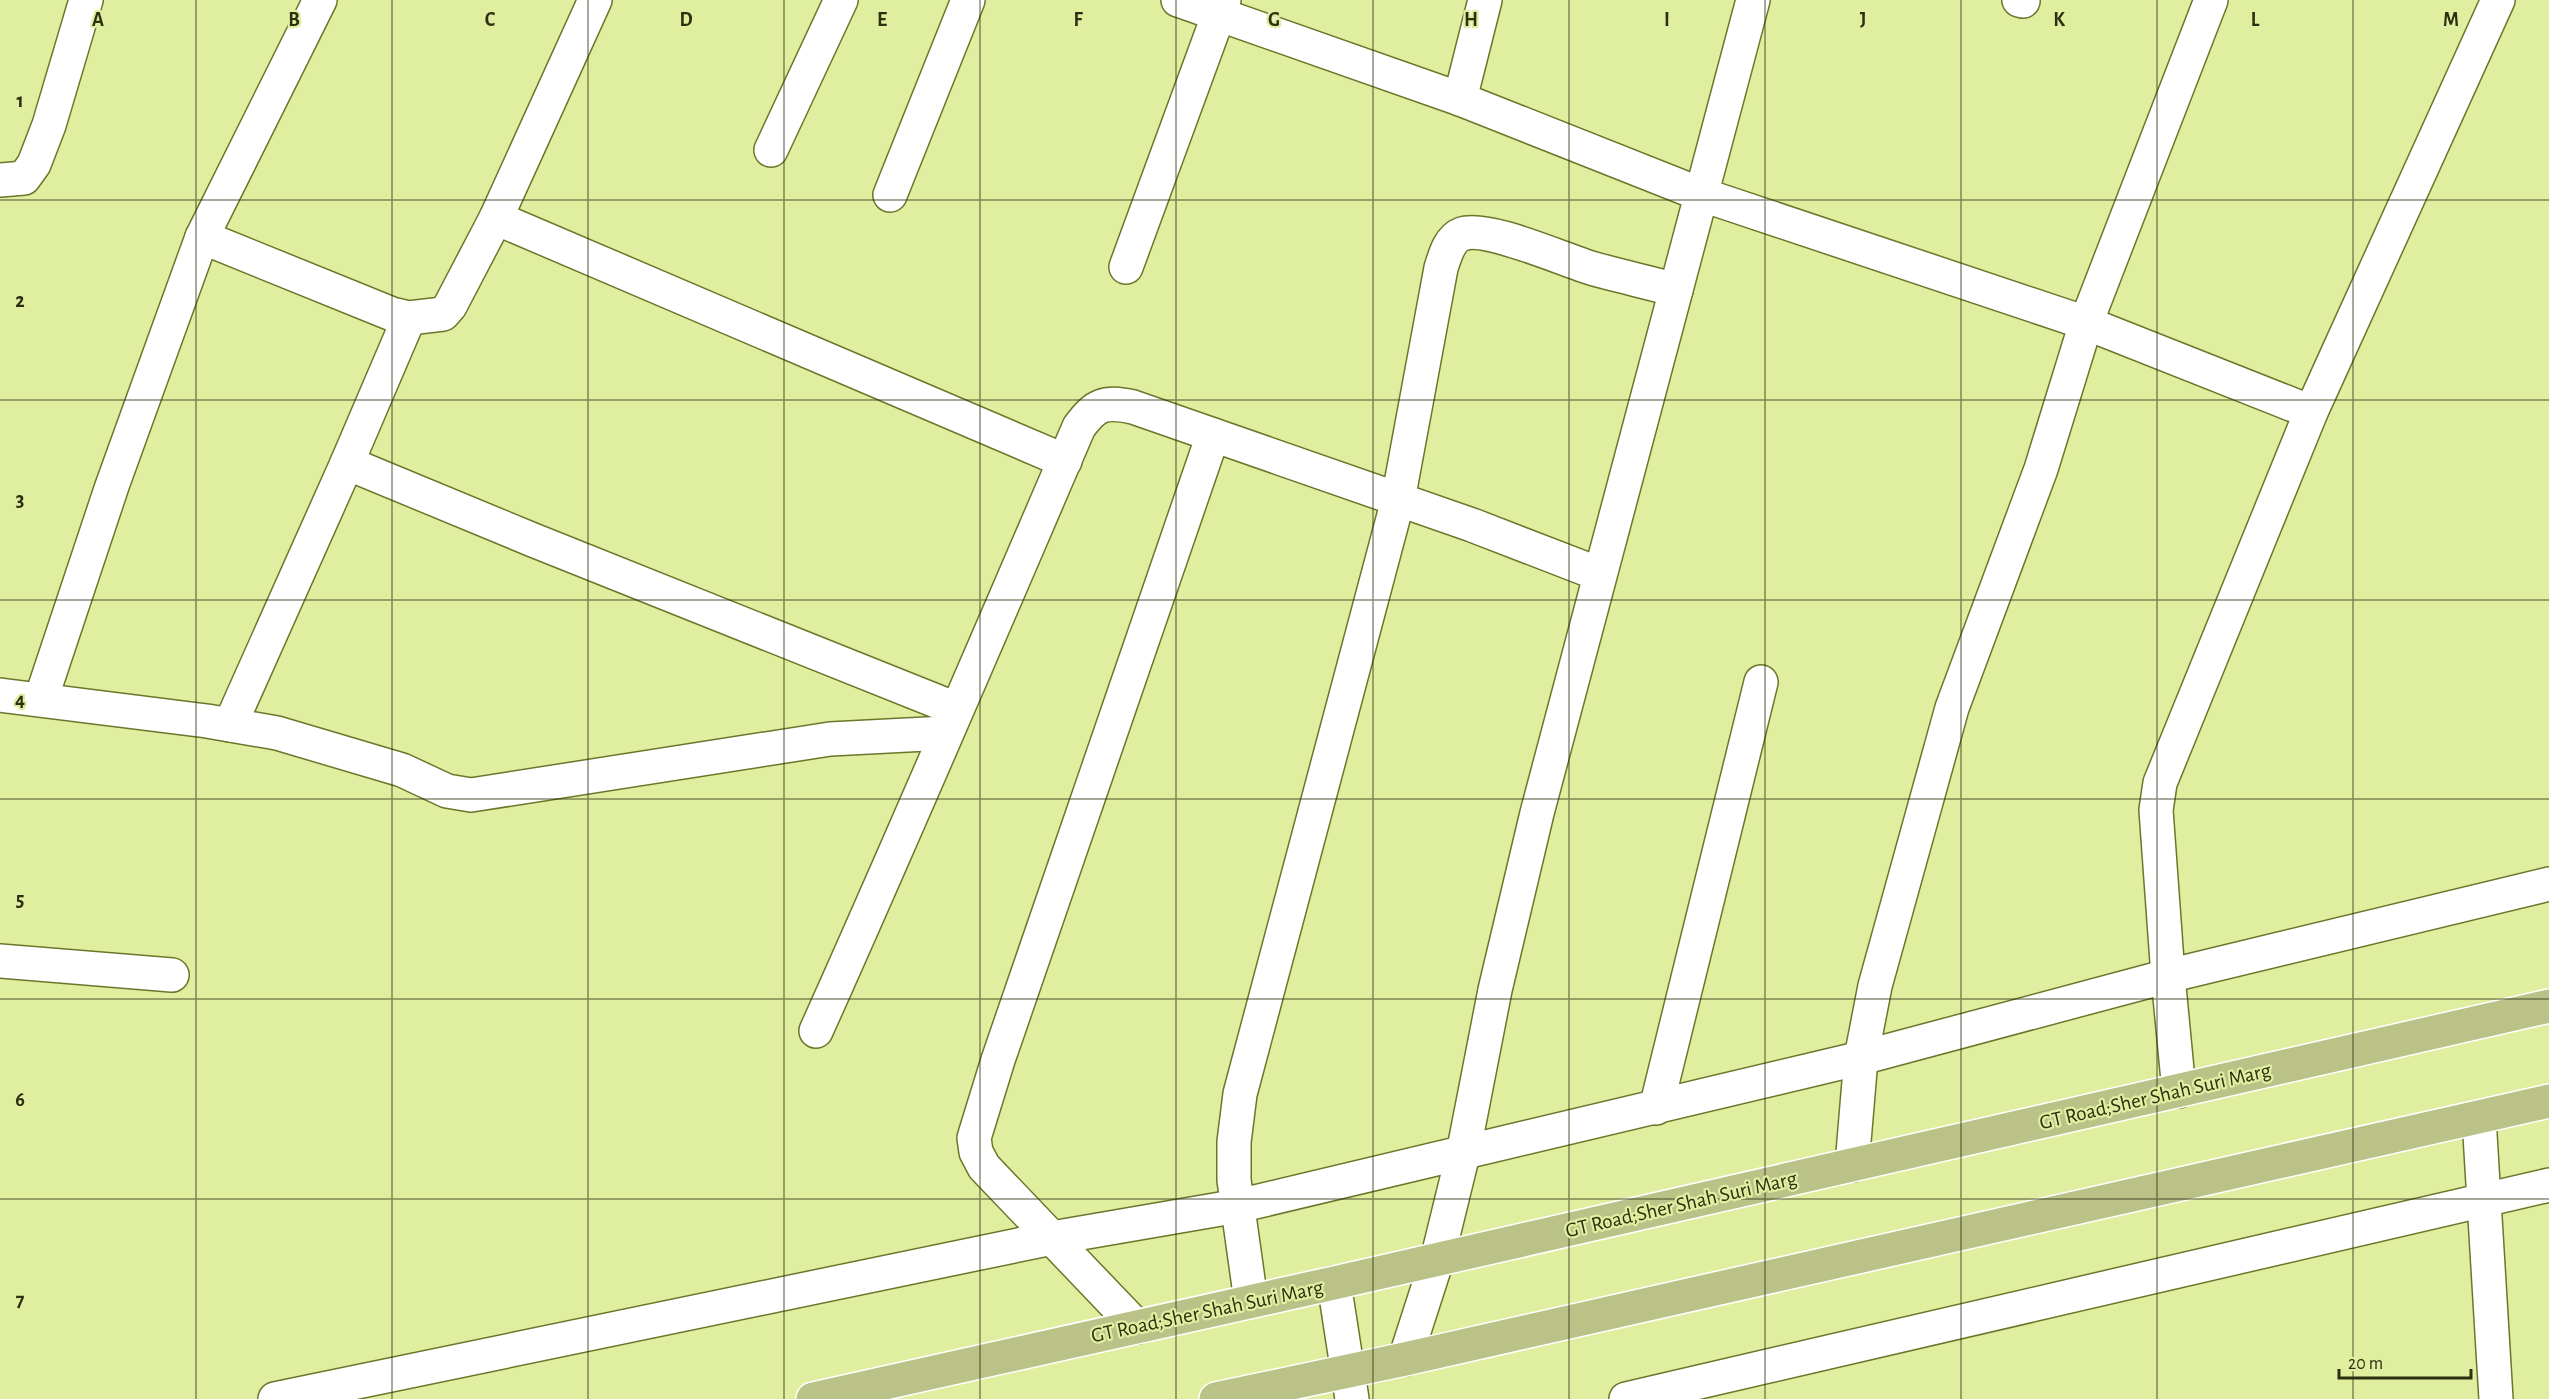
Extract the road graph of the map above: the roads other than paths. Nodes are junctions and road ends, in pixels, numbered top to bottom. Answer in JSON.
{"nodes":[{"id":1,"x":86,"y":0,"type":"edge"},
{"id":2,"x":320,"y":0,"type":"edge"},
{"id":3,"x":595,"y":0,"type":"edge"},
{"id":4,"x":841,"y":0,"type":"edge"},
{"id":5,"x":968,"y":0,"type":"edge"},
{"id":6,"x":1178,"y":0,"type":"edge"},
{"id":7,"x":1485,"y":0,"type":"edge"},
{"id":8,"x":1753,"y":0,"type":"edge"},
{"id":9,"x":2211,"y":0,"type":"edge"},
{"id":10,"x":2498,"y":0,"type":"edge"},
{"id":11,"x":1222,"y":7,"type":"edge"},
{"id":12,"x":1460,"y":99,"type":"junction"},
{"id":13,"x":771,"y":150,"type":"dead end"},
{"id":14,"x":0,"y":180,"type":"edge"},
{"id":15,"x":1700,"y":194,"type":"junction"},
{"id":16,"x":890,"y":195,"type":"dead end"},
{"id":17,"x":496,"y":218,"type":"junction"},
{"id":18,"x":202,"y":237,"type":"junction"},
{"id":19,"x":1126,"y":267,"type":"dead end"},
{"id":20,"x":1676,"y":290,"type":"junction"},
{"id":21,"x":409,"y":318,"type":"junction"},
{"id":22,"x":2086,"y":323,"type":"junction"},
{"id":23,"x":2311,"y":412,"type":"junction"},
{"id":24,"x":1213,"y":435,"type":"junction"},
{"id":25,"x":1065,"y":461,"type":"junction"},
{"id":26,"x":347,"y":463,"type":"junction"},
{"id":27,"x":1398,"y":500,"type":"junction"},
{"id":28,"x":1599,"y":574,"type":"junction"},
{"id":29,"x":1761,"y":682,"type":"dead end"},
{"id":30,"x":0,"y":696,"type":"edge"},
{"id":31,"x":41,"y":699,"type":"junction"},
{"id":32,"x":951,"y":721,"type":"junction"},
{"id":33,"x":230,"y":725,"type":"junction"},
{"id":34,"x":2549,"y":885,"type":"edge"},
{"id":35,"x":0,"y":961,"type":"edge"},
{"id":36,"x":172,"y":975,"type":"dead end"},
{"id":37,"x":2168,"y":976,"type":"junction"},
{"id":38,"x":2549,"y":1006,"type":"edge"},
{"id":39,"x":816,"y":1031,"type":"dead end"},
{"id":40,"x":1861,"y":1058,"type":"junction"},
{"id":41,"x":2179,"y":1090,"type":"junction"},
{"id":42,"x":2549,"y":1101,"type":"edge"},
{"id":43,"x":1656,"y":1108,"type":"junction"},
{"id":44,"x":2479,"y":1118,"type":"junction"},
{"id":45,"x":1463,"y":1154,"type":"junction"},
{"id":46,"x":1852,"y":1165,"type":"junction"},
{"id":47,"x":2549,"y":1185,"type":"edge"},
{"id":48,"x":2484,"y":1200,"type":"junction"},
{"id":49,"x":1238,"y":1206,"type":"junction"},
{"id":50,"x":1052,"y":1238,"type":"junction"},
{"id":51,"x":1437,"y":1260,"type":"junction"},
{"id":52,"x":1334,"y":1283,"type":"junction"},
{"id":53,"x":1251,"y":1301,"type":"junction"},
{"id":54,"x":1137,"y":1327,"type":"junction"},
{"id":55,"x":1405,"y":1359,"type":"junction"},
{"id":56,"x":1350,"y":1385,"type":"edge"},
{"id":57,"x":275,"y":1399,"type":"edge"},
{"id":58,"x":813,"y":1399,"type":"edge"},
{"id":59,"x":1216,"y":1399,"type":"edge"},
{"id":60,"x":1626,"y":1399,"type":"edge"},
{"id":61,"x":2496,"y":1399,"type":"edge"}],
"edges":[{"from":1,"to":14,"type":"street"},
{"from":2,"to":18,"type":"street"},
{"from":3,"to":17,"type":"street"},
{"from":4,"to":13,"type":"street"},
{"from":5,"to":16,"type":"street"},
{"from":6,"to":11,"type":"street"},
{"from":7,"to":12,"type":"street"},
{"from":8,"to":15,"type":"street"},
{"from":9,"to":22,"type":"street"},
{"from":10,"to":23,"type":"street"},
{"from":11,"to":12,"type":"street"},
{"from":11,"to":19,"type":"street"},
{"from":12,"to":15,"type":"street"},
{"from":15,"to":20,"type":"street"},
{"from":15,"to":22,"type":"street"},
{"from":17,"to":21,"type":"street"},
{"from":17,"to":25,"type":"street"},
{"from":18,"to":21,"type":"street"},
{"from":18,"to":31,"type":"street"},
{"from":20,"to":27,"type":"street"},
{"from":20,"to":28,"type":"street"},
{"from":21,"to":26,"type":"street"},
{"from":22,"to":23,"type":"street"},
{"from":22,"to":40,"type":"street"},
{"from":23,"to":37,"type":"street"},
{"from":24,"to":25,"type":"street"},
{"from":24,"to":27,"type":"street"},
{"from":24,"to":50,"type":"street"},
{"from":25,"to":32,"type":"street"},
{"from":26,"to":32,"type":"street"},
{"from":26,"to":33,"type":"street"},
{"from":27,"to":28,"type":"street"},
{"from":27,"to":49,"type":"street"},
{"from":28,"to":45,"type":"street"},
{"from":29,"to":43,"type":"street"},
{"from":30,"to":31,"type":"street"},
{"from":31,"to":33,"type":"street"},
{"from":32,"to":33,"type":"street"},
{"from":32,"to":39,"type":"street"},
{"from":34,"to":37,"type":"street"},
{"from":35,"to":36,"type":"street"},
{"from":37,"to":40,"type":"street"},
{"from":37,"to":41,"type":"street"},
{"from":38,"to":41,"type":"main road","name":"GT Road;Sher Shah Suri Marg"},
{"from":40,"to":43,"type":"street"},
{"from":40,"to":46,"type":"street"},
{"from":41,"to":46,"type":"main road","name":"GT Road;Sher Shah Suri Marg"},
{"from":42,"to":44,"type":"main road"},
{"from":43,"to":45,"type":"street"},
{"from":44,"to":48,"type":"street"},
{"from":44,"to":55,"type":"main road"},
{"from":45,"to":49,"type":"street"},
{"from":45,"to":51,"type":"street"},
{"from":46,"to":51,"type":"main road","name":"GT Road;Sher Shah Suri Marg"},
{"from":47,"to":48,"type":"street"},
{"from":48,"to":60,"type":"street"},
{"from":48,"to":61,"type":"street"},
{"from":49,"to":50,"type":"street"},
{"from":49,"to":53,"type":"street"},
{"from":50,"to":54,"type":"street"},
{"from":50,"to":57,"type":"street"},
{"from":51,"to":52,"type":"main road","name":"GT Road;Sher Shah Suri Marg"},
{"from":51,"to":55,"type":"street"},
{"from":52,"to":53,"type":"main road","name":"GT Road;Sher Shah Suri Marg"},
{"from":52,"to":56,"type":"street"},
{"from":53,"to":54,"type":"main road","name":"GT Road;Sher Shah Suri Marg"},
{"from":54,"to":58,"type":"main road","name":"GT Road;Sher Shah Suri Marg"},
{"from":55,"to":56,"type":"main road"},
{"from":56,"to":59,"type":"main road"}]}
